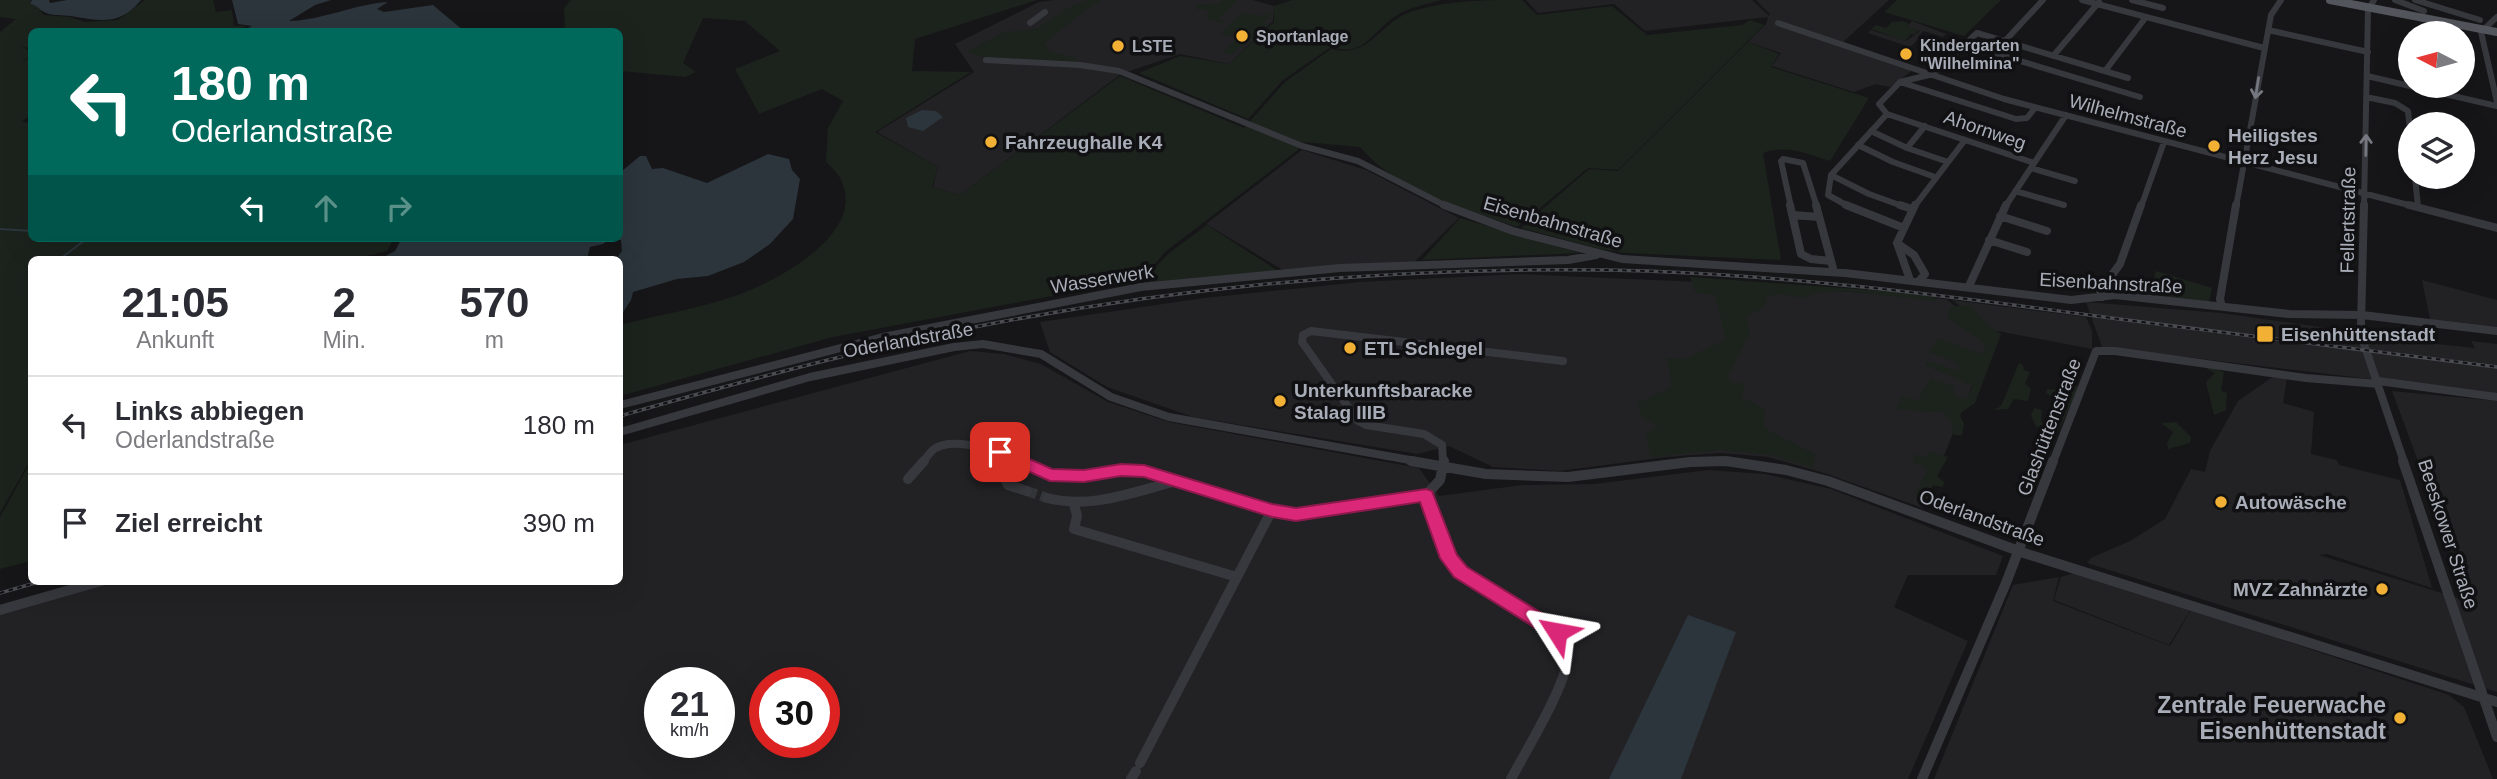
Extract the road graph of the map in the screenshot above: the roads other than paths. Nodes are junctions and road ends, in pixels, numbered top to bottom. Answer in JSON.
{"nodes":[{"id":1,"x":2043,"y":0,"type":"edge"},
{"id":2,"x":2082,"y":0,"type":"edge"},
{"id":3,"x":2132,"y":0,"type":"edge"},
{"id":4,"x":2281,"y":0,"type":"edge"},
{"id":5,"x":2330,"y":0,"type":"edge"},
{"id":6,"x":2374,"y":0,"type":"edge"},
{"id":7,"x":2395,"y":0,"type":"edge"},
{"id":8,"x":2414,"y":0,"type":"edge"},
{"id":9,"x":2099,"y":2,"type":"edge"},
{"id":10,"x":2163,"y":8,"type":"dead end"},
{"id":11,"x":2369,"y":8,"type":"junction"},
{"id":12,"x":2424,"y":11,"type":"dead end"},
{"id":13,"x":1045,"y":12,"type":"dead end"},
{"id":14,"x":2146,"y":17,"type":"junction"},
{"id":15,"x":2497,"y":17,"type":"edge"},
{"id":16,"x":1030,"y":23,"type":"dead end"},
{"id":17,"x":1778,"y":23,"type":"dead end"},
{"id":18,"x":2481,"y":25,"type":"junction"},
{"id":19,"x":2268,"y":30,"type":"junction"},
{"id":20,"x":2497,"y":32,"type":"edge"},
{"id":21,"x":2004,"y":41,"type":"junction"},
{"id":22,"x":1967,"y":44,"type":"junction"},
{"id":23,"x":2264,"y":48,"type":"junction"},
{"id":24,"x":2368,"y":52,"type":"junction"},
{"id":25,"x":2054,"y":55,"type":"junction"},
{"id":26,"x":986,"y":60,"type":"dead end"},
{"id":27,"x":2105,"y":71,"type":"junction"},
{"id":28,"x":1933,"y":74,"type":"junction"},
{"id":29,"x":2367,"y":76,"type":"junction"},
{"id":30,"x":2128,"y":78,"type":"dead end"},
{"id":31,"x":1900,"y":82,"type":"junction"},
{"id":32,"x":2398,"y":83,"type":"edge"},
{"id":33,"x":2495,"y":89,"type":"edge"},
{"id":34,"x":2140,"y":97,"type":"dead end"},
{"id":35,"x":2366,"y":97,"type":"junction"},
{"id":36,"x":2468,"y":98,"type":"edge"},
{"id":37,"x":2497,"y":104,"type":"edge"},
{"id":38,"x":2035,"y":107,"type":"junction"},
{"id":39,"x":2408,"y":112,"type":"edge"},
{"id":40,"x":1887,"y":114,"type":"junction"},
{"id":41,"x":2066,"y":115,"type":"junction"},
{"id":42,"x":1925,"y":126,"type":"junction"},
{"id":43,"x":1871,"y":131,"type":"junction"},
{"id":44,"x":1965,"y":140,"type":"junction"},
{"id":45,"x":2164,"y":142,"type":"junction"},
{"id":46,"x":1858,"y":145,"type":"junction"},
{"id":47,"x":1907,"y":148,"type":"junction"},
{"id":48,"x":1948,"y":162,"type":"junction"},
{"id":49,"x":2245,"y":164,"type":"junction"},
{"id":50,"x":2032,"y":166,"type":"junction"},
{"id":51,"x":1831,"y":175,"type":"junction"},
{"id":52,"x":1935,"y":177,"type":"junction"},
{"id":53,"x":2075,"y":181,"type":"dead end"},
{"id":54,"x":2416,"y":189,"type":"edge"},
{"id":55,"x":2015,"y":191,"type":"junction"},
{"id":56,"x":2365,"y":193,"type":"junction"},
{"id":57,"x":2064,"y":205,"type":"dead end"},
{"id":58,"x":2418,"y":207,"type":"junction"},
{"id":59,"x":1912,"y":209,"type":"junction"},
{"id":60,"x":1793,"y":215,"type":"junction"},
{"id":61,"x":2000,"y":216,"type":"junction"},
{"id":62,"x":1819,"y":217,"type":"junction"},
{"id":63,"x":1904,"y":228,"type":"junction"},
{"id":64,"x":2497,"y":228,"type":"edge"},
{"id":65,"x":2047,"y":231,"type":"dead end"},
{"id":66,"x":1989,"y":240,"type":"junction"},
{"id":67,"x":1897,"y":243,"type":"junction"},
{"id":68,"x":2027,"y":252,"type":"dead end"},
{"id":69,"x":1600,"y":255,"type":"junction"},
{"id":70,"x":1831,"y":261,"type":"junction"},
{"id":71,"x":1834,"y":272,"type":"junction"},
{"id":72,"x":1910,"y":280,"type":"junction"},
{"id":73,"x":1919,"y":281,"type":"junction"},
{"id":74,"x":1969,"y":286,"type":"junction"},
{"id":75,"x":2103,"y":297,"type":"junction"},
{"id":76,"x":2222,"y":307,"type":"junction"},
{"id":77,"x":2341,"y":314,"type":"junction"},
{"id":78,"x":2362,"y":315,"type":"junction"},
{"id":79,"x":2361,"y":325,"type":"junction"},
{"id":80,"x":2497,"y":331,"type":"edge"},
{"id":81,"x":2364,"y":344,"type":"joint"},
{"id":82,"x":1563,"y":362,"type":"dead end"},
{"id":83,"x":2378,"y":383,"type":"junction"},
{"id":84,"x":2497,"y":397,"type":"edge"},
{"id":85,"x":623,"y":404,"type":"edge"},
{"id":86,"x":623,"y":431,"type":"edge"},
{"id":87,"x":1030,"y":467,"type":"junction"},
{"id":88,"x":1442,"y":467,"type":"junction"},
{"id":89,"x":908,"y":479,"type":"dead end"},
{"id":90,"x":1177,"y":481,"type":"junction"},
{"id":91,"x":1027,"y":491,"type":"tunnel mouth"},
{"id":92,"x":1426,"y":495,"type":"junction"},
{"id":93,"x":1047,"y":498,"type":"tunnel mouth"},
{"id":94,"x":1074,"y":504,"type":"junction"},
{"id":95,"x":1272,"y":510,"type":"junction"},
{"id":96,"x":2018,"y":551,"type":"junction"},
{"id":97,"x":1237,"y":577,"type":"junction"},
{"id":98,"x":87,"y":585,"type":"edge"},
{"id":99,"x":0,"y":610,"type":"edge"},
{"id":100,"x":2484,"y":698,"type":"junction"},
{"id":101,"x":2497,"y":702,"type":"edge"},
{"id":102,"x":2497,"y":737,"type":"edge"},
{"id":103,"x":1136,"y":771,"type":"edge"},
{"id":104,"x":1511,"y":779,"type":"edge"},
{"id":105,"x":1922,"y":779,"type":"edge"}],
"edges":[{"from":1,"to":21,"type":"street"},
{"from":2,"to":9,"type":"street"},
{"from":3,"to":10,"type":"street"},
{"from":4,"to":19,"type":"street"},
{"from":5,"to":11,"type":"main road"},
{"from":6,"to":11,"type":"street"},
{"from":7,"to":12,"type":"street"},
{"from":8,"to":18,"type":"street"},
{"from":9,"to":14,"type":"street"},
{"from":9,"to":25,"type":"street"},
{"from":11,"to":18,"type":"main road"},
{"from":11,"to":24,"type":"street","name":"Fellertstraße"},
{"from":13,"to":16,"type":"street"},
{"from":14,"to":23,"type":"street"},
{"from":14,"to":27,"type":"street"},
{"from":15,"to":18,"type":"street"},
{"from":17,"to":28,"type":"street","name":"Wilhelmstraße"},
{"from":18,"to":20,"type":"main road"},
{"from":18,"to":33,"type":"street"},
{"from":19,"to":23,"type":"street"},
{"from":19,"to":24,"type":"street"},
{"from":21,"to":22,"type":"street"},
{"from":21,"to":25,"type":"street"},
{"from":22,"to":28,"type":"street"},
{"from":22,"to":34,"type":"street","name":"Wilhelmstraße"},
{"from":23,"to":49,"type":"street","one_way":true},
{"from":24,"to":29,"type":"street","name":"Fellertstraße"},
{"from":25,"to":27,"type":"street"},
{"from":26,"to":69,"type":"street","name":"Eisenbahnstraße"},
{"from":27,"to":30,"type":"street"},
{"from":28,"to":31,"type":"street"},
{"from":28,"to":38,"type":"street","name":"Wilhelmstraße"},
{"from":29,"to":32,"type":"street"},
{"from":29,"to":35,"type":"street","name":"Fellertstraße"},
{"from":31,"to":38,"type":"street"},
{"from":31,"to":40,"type":"street"},
{"from":33,"to":37,"type":"street"},
{"from":35,"to":39,"type":"street"},
{"from":56,"to":35,"type":"street","name":"Fellertstraße","one_way":true},
{"from":36,"to":37,"type":"street"},
{"from":38,"to":41,"type":"street","name":"Wilhelmstraße"},
{"from":40,"to":42,"type":"street","name":"Ahornweg"},
{"from":40,"to":43,"type":"street"},
{"from":41,"to":45,"type":"street","name":"Wilhelmstraße"},
{"from":41,"to":50,"type":"street","name":"Ahornweg"},
{"from":42,"to":44,"type":"street","name":"Ahornweg"},
{"from":42,"to":47,"type":"street","name":"Ahornweg"},
{"from":43,"to":46,"type":"street"},
{"from":43,"to":47,"type":"street"},
{"from":44,"to":48,"type":"street"},
{"from":44,"to":50,"type":"street","name":"Ahornweg"},
{"from":45,"to":49,"type":"street","name":"Wilhelmstraße"},
{"from":45,"to":75,"type":"street"},
{"from":46,"to":51,"type":"street"},
{"from":46,"to":52,"type":"street"},
{"from":47,"to":48,"type":"street"},
{"from":48,"to":52,"type":"street"},
{"from":49,"to":56,"type":"street","name":"Wilhelmstraße"},
{"from":49,"to":76,"type":"street"},
{"from":50,"to":53,"type":"street","name":"Ahornweg"},
{"from":50,"to":55,"type":"street","name":"Ahornweg"},
{"from":51,"to":59,"type":"street"},
{"from":51,"to":63,"type":"street"},
{"from":52,"to":59,"type":"street"},
{"from":54,"to":58,"type":"street"},
{"from":55,"to":57,"type":"street"},
{"from":55,"to":61,"type":"street","name":"Ahornweg"},
{"from":56,"to":58,"type":"street","name":"Wilhelmstraße"},
{"from":56,"to":78,"type":"street","name":"Fellertstraße"},
{"from":58,"to":64,"type":"street","name":"Wilhelmstraße"},
{"from":59,"to":63,"type":"street"},
{"from":60,"to":62,"type":"street"},
{"from":60,"to":62,"type":"street"},
{"from":60,"to":70,"type":"street"},
{"from":61,"to":65,"type":"street"},
{"from":61,"to":66,"type":"street","name":"Ahornweg"},
{"from":62,"to":70,"type":"street"},
{"from":63,"to":67,"type":"street"},
{"from":66,"to":68,"type":"street"},
{"from":66,"to":74,"type":"street","name":"Ahornweg"},
{"from":67,"to":72,"type":"street"},
{"from":67,"to":73,"type":"street"},
{"from":69,"to":71,"type":"street","name":"Eisenbahnstraße"},
{"from":69,"to":85,"type":"street","name":"Wasserwerk"},
{"from":70,"to":71,"type":"street"},
{"from":71,"to":72,"type":"street","name":"Eisenbahnstraße"},
{"from":72,"to":73,"type":"street","name":"Eisenbahnstraße"},
{"from":73,"to":74,"type":"street","name":"Eisenbahnstraße"},
{"from":74,"to":75,"type":"street","name":"Eisenbahnstraße"},
{"from":75,"to":76,"type":"street","name":"Eisenbahnstraße"},
{"from":76,"to":77,"type":"street","name":"Eisenbahnstraße"},
{"from":77,"to":78,"type":"street","name":"Eisenbahnstraße"},
{"from":77,"to":79,"type":"street"},
{"from":78,"to":79,"type":"street","name":"Fellertstraße"},
{"from":78,"to":80,"type":"street"},
{"from":79,"to":81,"type":"street","name":"Fellertstraße"},
{"from":81,"to":83,"type":"street","name":"Beeskower Straße"},
{"from":82,"to":88,"type":"street"},
{"from":83,"to":84,"type":"street"},
{"from":83,"to":96,"type":"street","name":"Glashüttenstraße"},
{"from":83,"to":100,"type":"street","name":"Beeskower Straße"},
{"from":86,"to":88,"type":"street","name":"Oderlandstraße"},
{"from":87,"to":89,"type":"street"},
{"from":87,"to":90,"type":"street"},
{"from":87,"to":91,"type":"street"},
{"from":88,"to":92,"type":"street"},
{"from":88,"to":96,"type":"street","name":"Oderlandstraße"},
{"from":90,"to":94,"type":"street"},
{"from":90,"to":95,"type":"street"},
{"from":92,"to":95,"type":"street"},
{"from":92,"to":104,"type":"street"},
{"from":93,"to":94,"type":"street"},
{"from":94,"to":97,"type":"street"},
{"from":95,"to":97,"type":"street"},
{"from":96,"to":100,"type":"street","name":"Oderlandstraße"},
{"from":96,"to":105,"type":"street","name":"Glashüttenstraße"},
{"from":97,"to":103,"type":"street"},
{"from":98,"to":99,"type":"street"},
{"from":100,"to":101,"type":"street","name":"Oderlandstraße"},
{"from":100,"to":102,"type":"street","name":"Beeskower Straße"}]}
